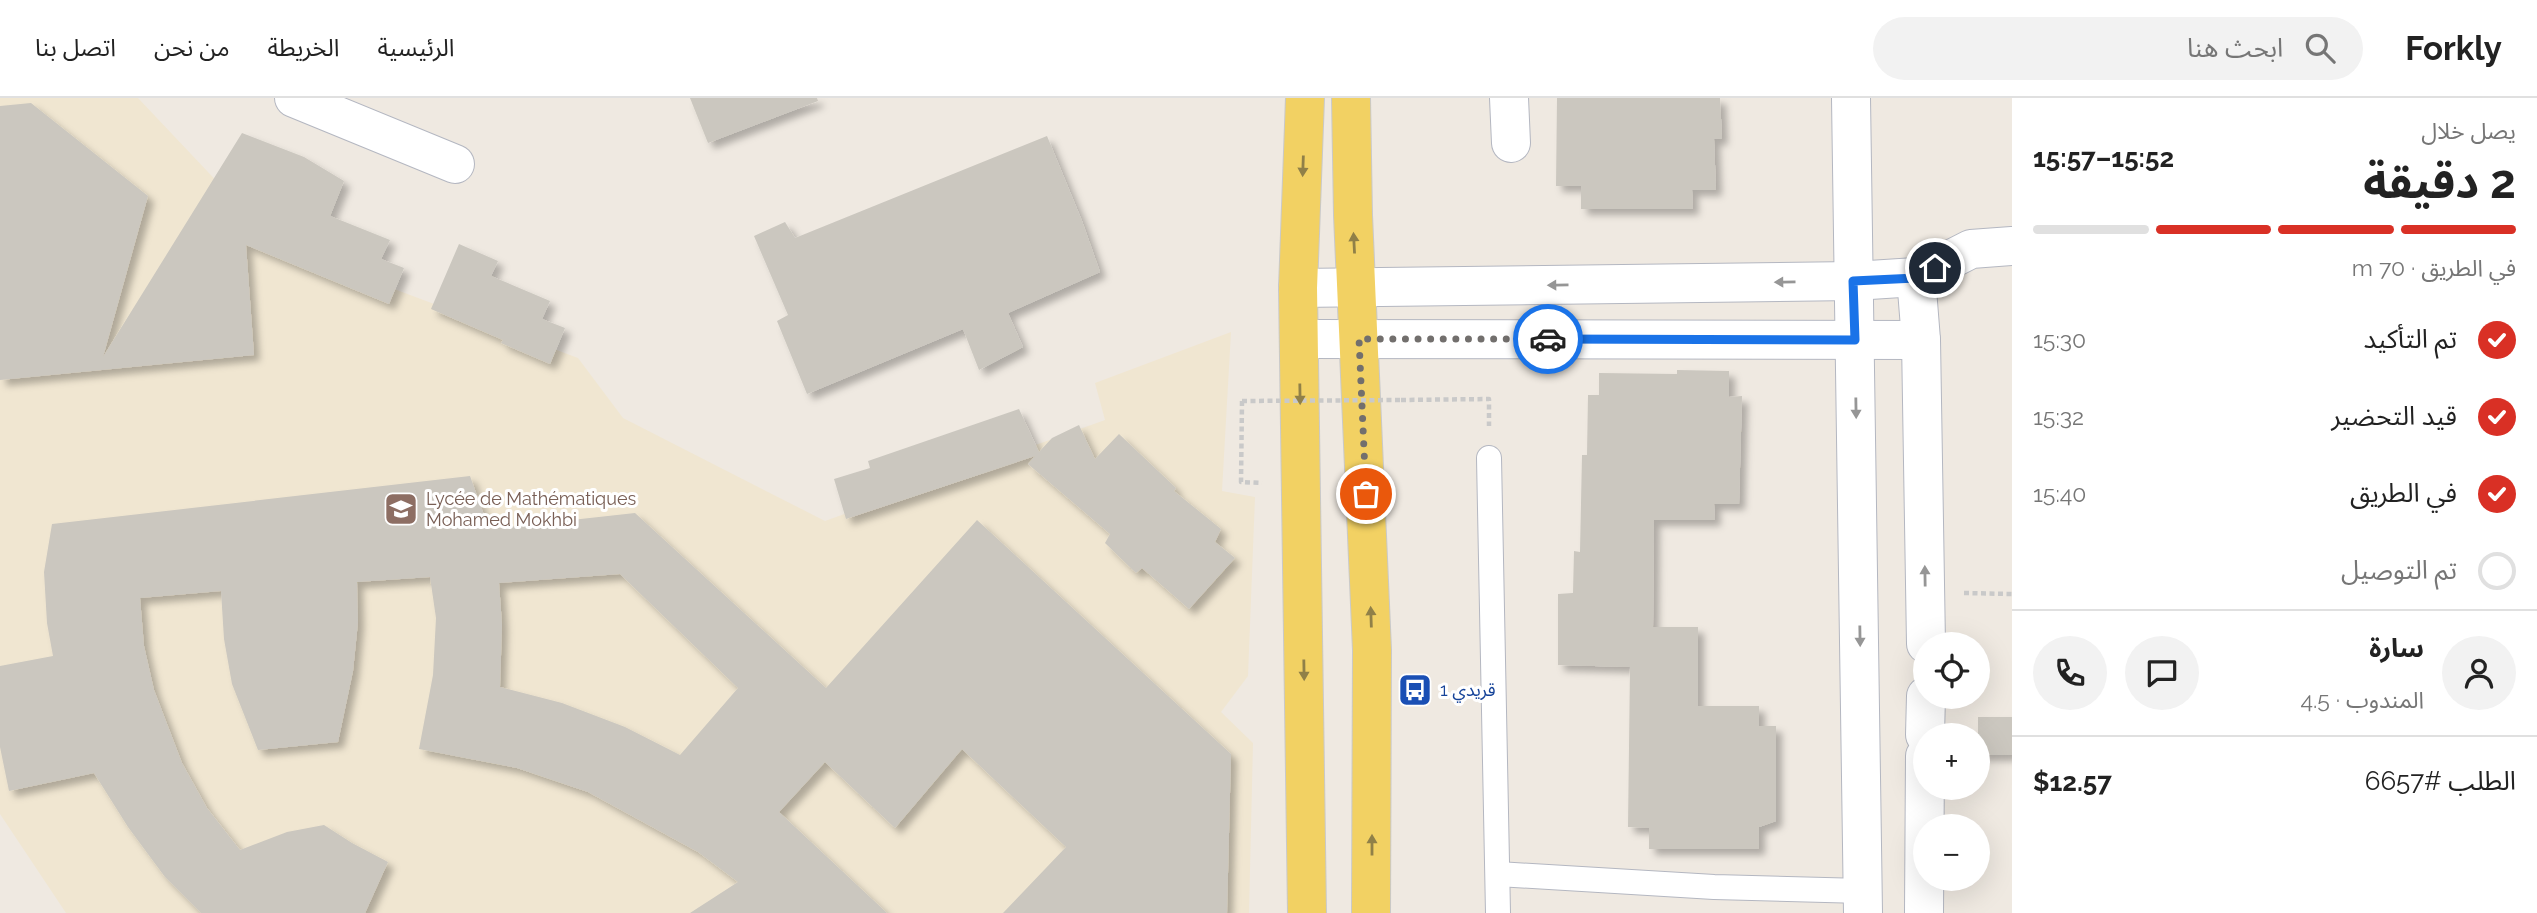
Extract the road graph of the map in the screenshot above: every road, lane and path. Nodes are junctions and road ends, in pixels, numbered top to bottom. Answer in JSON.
{"nodes":[{"id":1,"x":294,"y":98,"type":"edge"},
{"id":2,"x":1305,"y":98,"type":"edge"},
{"id":3,"x":1351,"y":98,"type":"edge"},
{"id":4,"x":1509,"y":98,"type":"edge"},
{"id":5,"x":1851,"y":98,"type":"edge"},
{"id":6,"x":1511,"y":143,"type":"dead end"},
{"id":7,"x":456,"y":164,"type":"dead end"},
{"id":8,"x":2012,"y":246,"type":"edge"},
{"id":9,"x":1916,"y":278,"type":"junction"},
{"id":10,"x":1853,"y":281,"type":"junction"},
{"id":11,"x":1298,"y":288,"type":"junction"},
{"id":12,"x":1356,"y":288,"type":"junction"},
{"id":13,"x":1299,"y":339,"type":"junction"},
{"id":14,"x":1359,"y":339,"type":"junction"},
{"id":15,"x":1855,"y":340,"type":"junction"},
{"id":16,"x":1921,"y":340,"type":"junction"},
{"id":17,"x":1489,"y":400,"type":"dead end"},
{"id":18,"x":1489,"y":458,"type":"dead end"},
{"id":19,"x":1241,"y":482,"type":"dead end"},
{"id":20,"x":1926,"y":632,"type":"edge"},
{"id":21,"x":1925,"y":800,"type":"edge"},
{"id":22,"x":1498,"y":874,"type":"junction"},
{"id":23,"x":1863,"y":902,"type":"edge"},
{"id":24,"x":1307,"y":913,"type":"edge"},
{"id":25,"x":1371,"y":913,"type":"edge"},
{"id":26,"x":1498,"y":913,"type":"edge"},
{"id":27,"x":1924,"y":913,"type":"edge"}],
"edges":[{"from":1,"to":7,"type":"street"},
{"from":2,"to":11,"type":"main road","one_way":true},
{"from":12,"to":3,"type":"main road","one_way":true},
{"from":4,"to":6,"type":"street"},
{"from":5,"to":10,"type":"street"},
{"from":8,"to":9,"type":"street"},
{"from":9,"to":10,"type":"street"},
{"from":9,"to":16,"type":"street"},
{"from":10,"to":12,"type":"street","one_way":true},
{"from":10,"to":15,"type":"street"},
{"from":11,"to":12,"type":"street"},
{"from":11,"to":13,"type":"main road"},
{"from":12,"to":14,"type":"main road"},
{"from":13,"to":14,"type":"street"},
{"from":13,"to":24,"type":"main road","one_way":true},
{"from":14,"to":15,"type":"street"},
{"from":25,"to":14,"type":"main road","one_way":true},
{"from":15,"to":16,"type":"street"},
{"from":15,"to":23,"type":"street","one_way":true},
{"from":20,"to":16,"type":"street","one_way":true},
{"from":17,"to":19,"type":"path","bridge":true},
{"from":18,"to":22,"type":"lane"},
{"from":21,"to":27,"type":"street"},
{"from":22,"to":23,"type":"lane"},
{"from":22,"to":26,"type":"lane"}]}
